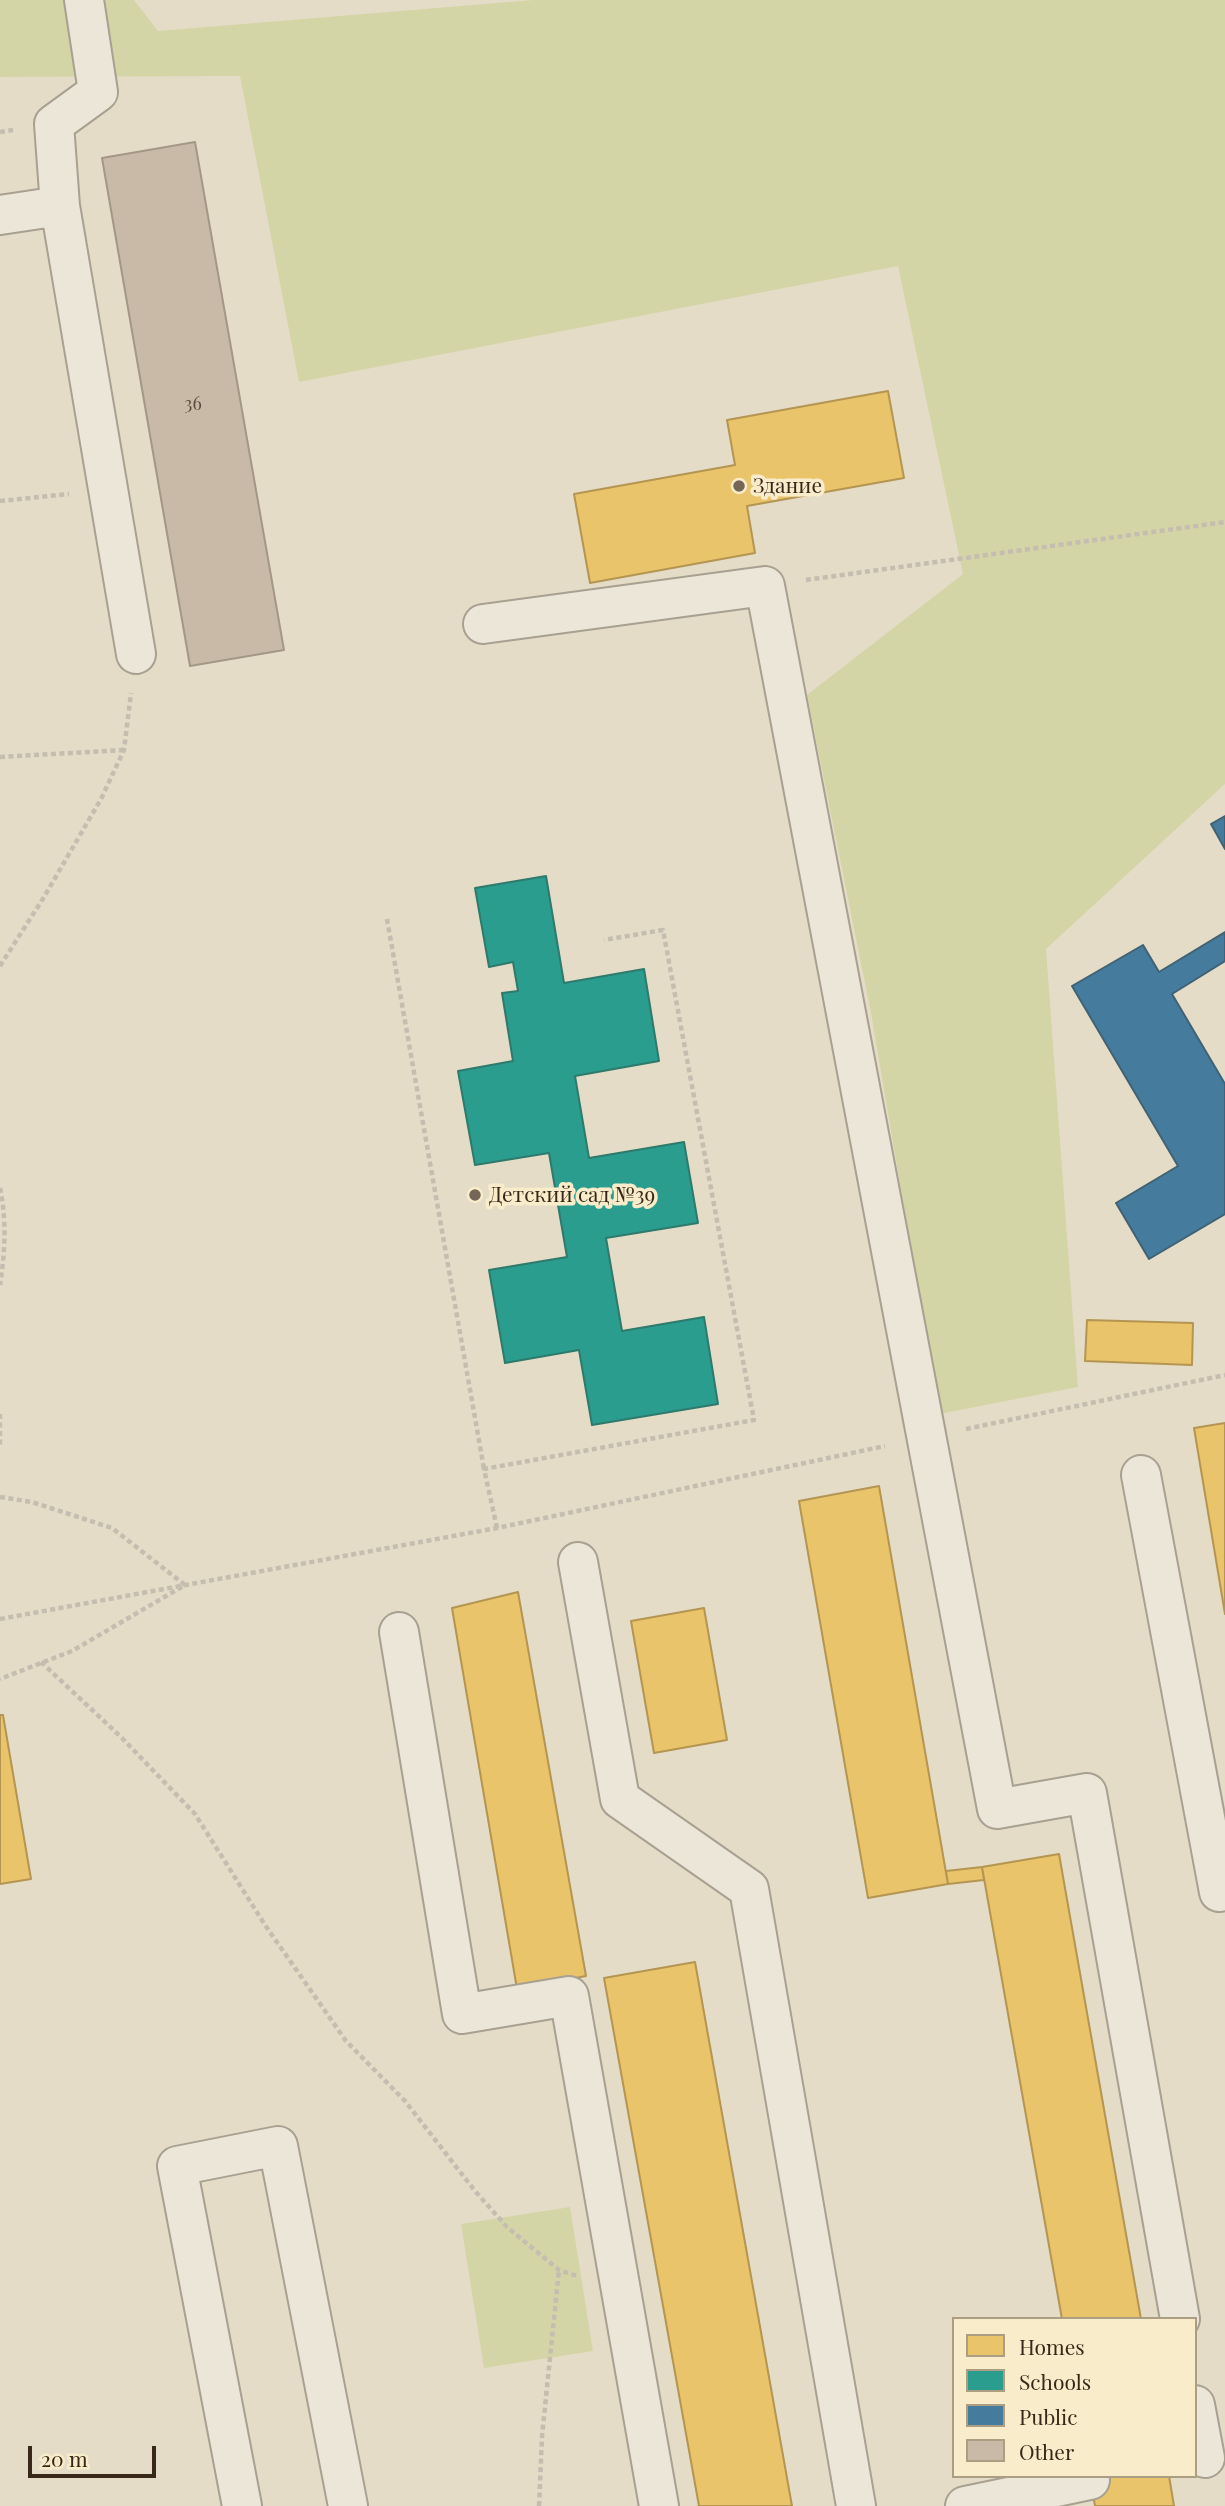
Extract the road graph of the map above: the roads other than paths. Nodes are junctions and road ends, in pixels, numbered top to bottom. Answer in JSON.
{"nodes":[{"id":1,"x":84,"y":0,"type":"edge"},
{"id":2,"x":60,"y":206,"type":"junction"},
{"id":3,"x":0,"y":215,"type":"edge"},
{"id":4,"x":483,"y":624,"type":"dead end"},
{"id":5,"x":136,"y":654,"type":"road end"},
{"id":6,"x":1141,"y":1475,"type":"dead end"},
{"id":7,"x":578,"y":1562,"type":"dead end"},
{"id":8,"x":399,"y":1632,"type":"dead end"},
{"id":9,"x":1225,"y":1891,"type":"edge"},
{"id":10,"x":1180,"y":2317,"type":"edge"},
{"id":11,"x":1197,"y":2413,"type":"edge"},
{"id":12,"x":1208,"y":2458,"type":"edge"},
{"id":13,"x":1090,"y":2480,"type":"dead end"},
{"id":14,"x":1023,"y":2500,"type":"edge"},
{"id":15,"x":242,"y":2506,"type":"edge"},
{"id":16,"x":348,"y":2506,"type":"edge"},
{"id":17,"x":659,"y":2506,"type":"edge"},
{"id":18,"x":856,"y":2506,"type":"edge"},
{"id":19,"x":965,"y":2506,"type":"edge"}],
"edges":[{"from":1,"to":2,"type":"street"},
{"from":2,"to":3,"type":"street"},
{"from":2,"to":5,"type":"street"},
{"from":4,"to":10,"type":"street"},
{"from":6,"to":9,"type":"street"},
{"from":7,"to":18,"type":"street"},
{"from":8,"to":17,"type":"street"},
{"from":11,"to":12,"type":"street"},
{"from":13,"to":14,"type":"street"},
{"from":14,"to":19,"type":"street"},
{"from":15,"to":16,"type":"street"}]}
